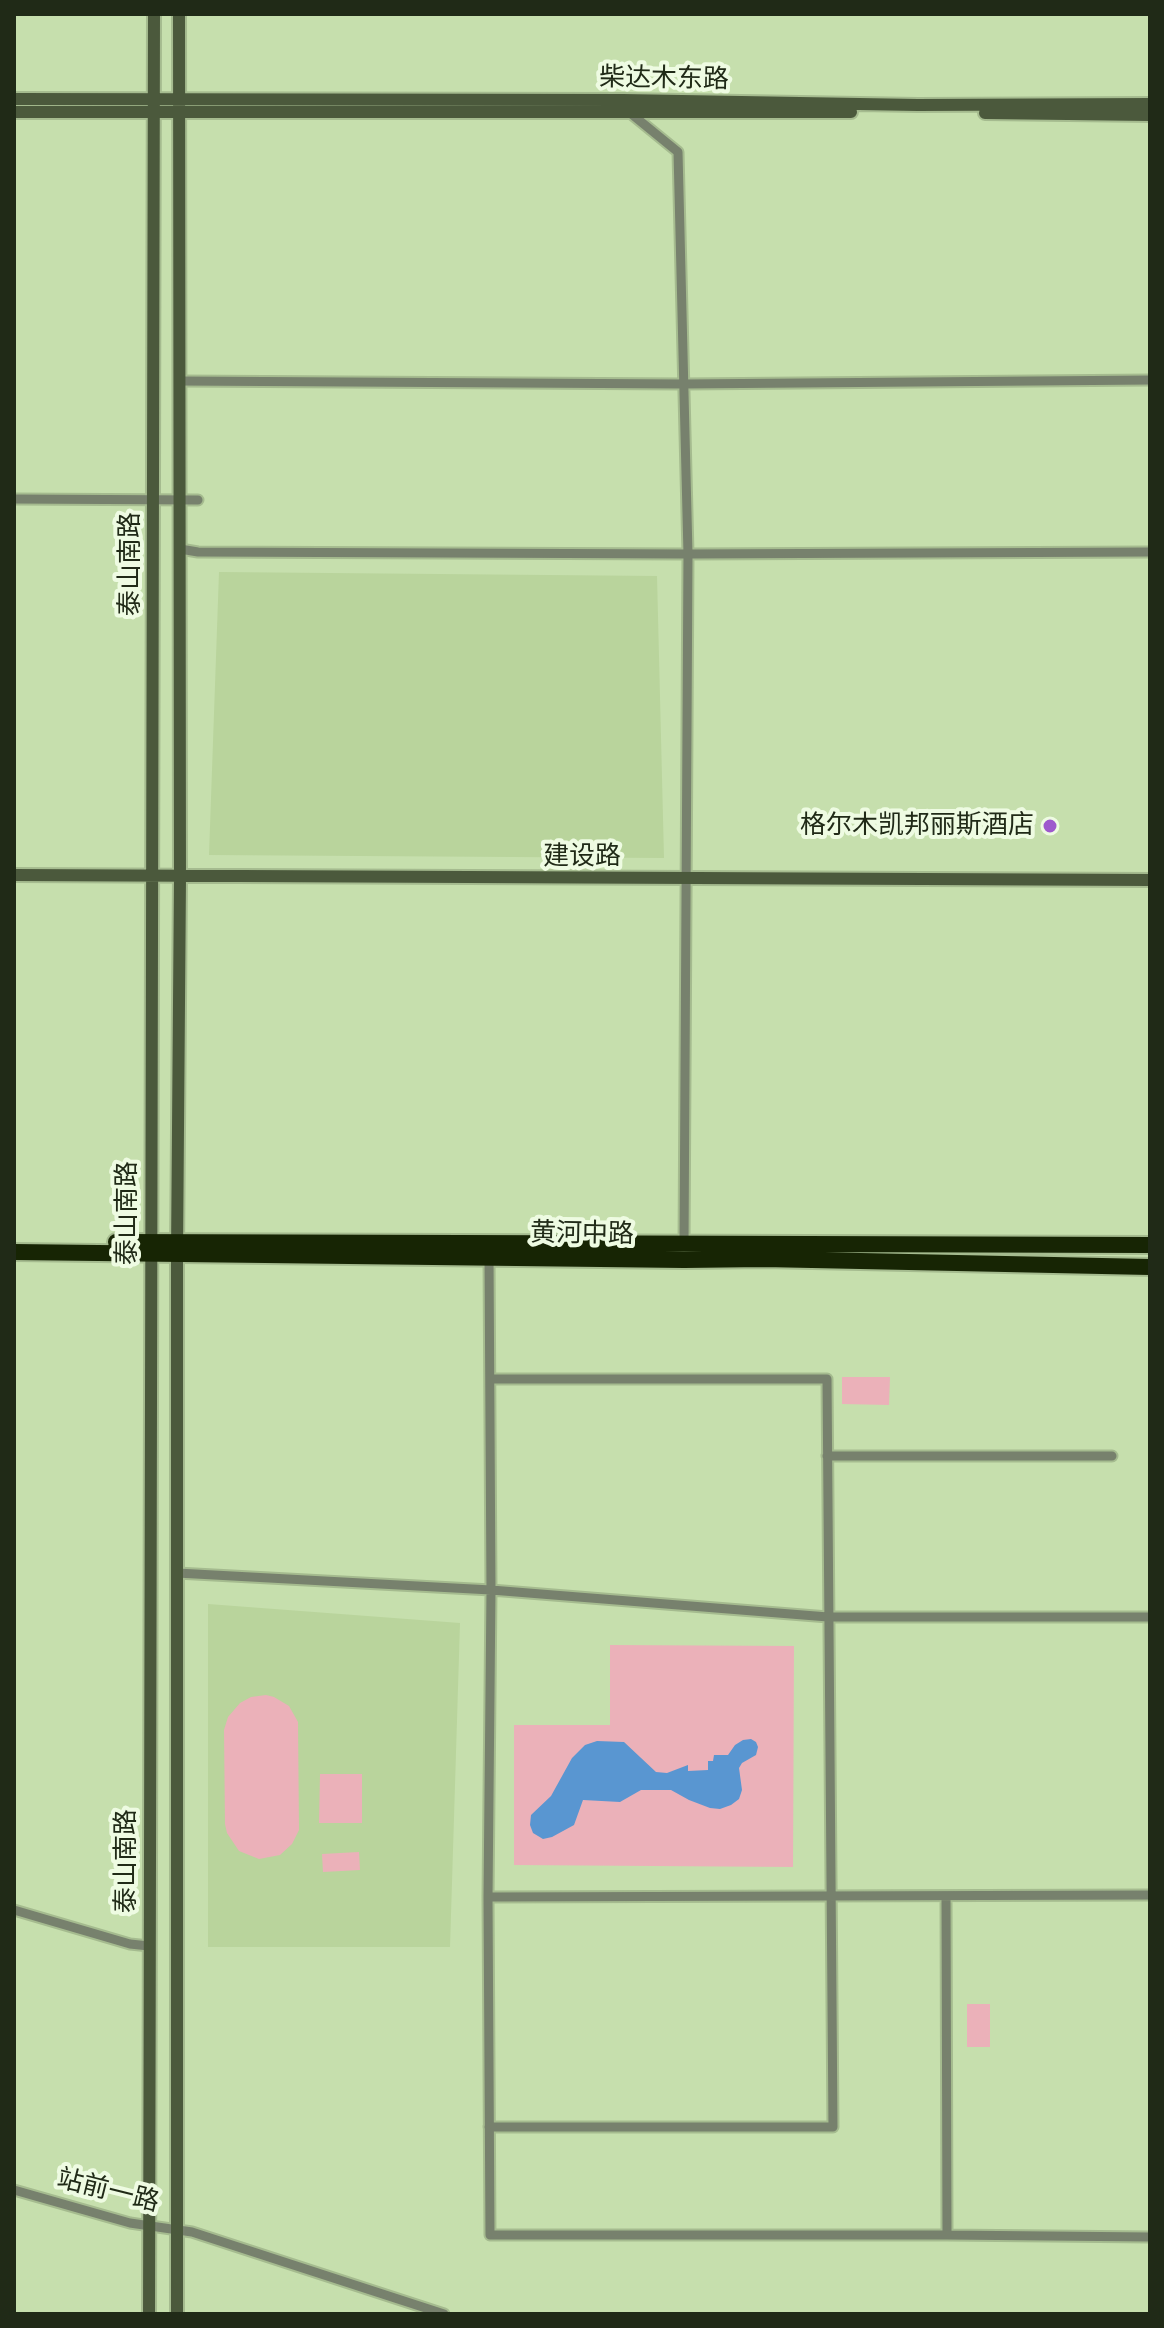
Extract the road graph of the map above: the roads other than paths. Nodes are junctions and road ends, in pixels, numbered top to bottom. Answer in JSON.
{"nodes":[{"id":1,"x":154,"y":14,"type":"edge"},
{"id":2,"x":179,"y":14,"type":"edge"},
{"id":3,"x":14,"y":99,"type":"edge"},
{"id":4,"x":1150,"y":104,"type":"edge"},
{"id":5,"x":155,"y":105,"type":"junction"},
{"id":6,"x":178,"y":106,"type":"junction"},
{"id":7,"x":14,"y":112,"type":"edge"},
{"id":8,"x":629,"y":112,"type":"junction"},
{"id":9,"x":1150,"y":115,"type":"edge"},
{"id":10,"x":1150,"y":380,"type":"edge"},
{"id":11,"x":180,"y":381,"type":"junction"},
{"id":12,"x":684,"y":384,"type":"junction"},
{"id":13,"x":14,"y":499,"type":"edge"},
{"id":14,"x":180,"y":499,"type":"junction"},
{"id":15,"x":153,"y":500,"type":"junction"},
{"id":16,"x":198,"y":500,"type":"dead end"},
{"id":17,"x":180,"y":549,"type":"junction"},
{"id":18,"x":1150,"y":552,"type":"edge"},
{"id":19,"x":688,"y":554,"type":"junction"},
{"id":20,"x":14,"y":875,"type":"edge"},
{"id":21,"x":151,"y":875,"type":"junction"},
{"id":22,"x":180,"y":877,"type":"junction"},
{"id":23,"x":685,"y":879,"type":"junction"},
{"id":24,"x":1150,"y":880,"type":"edge"},
{"id":25,"x":14,"y":1242,"type":"edge"},
{"id":26,"x":1150,"y":1245,"type":"edge"},
{"id":27,"x":150,"y":1247,"type":"junction"},
{"id":28,"x":177,"y":1248,"type":"junction"},
{"id":29,"x":14,"y":1252,"type":"edge"},
{"id":30,"x":684,"y":1252,"type":"junction"},
{"id":31,"x":489,"y":1257,"type":"junction"},
{"id":32,"x":1150,"y":1267,"type":"edge"},
{"id":33,"x":490,"y":1379,"type":"junction"},
{"id":34,"x":827,"y":1456,"type":"junction"},
{"id":35,"x":1112,"y":1456,"type":"dead end"},
{"id":36,"x":177,"y":1573,"type":"junction"},
{"id":37,"x":491,"y":1590,"type":"junction"},
{"id":38,"x":828,"y":1617,"type":"junction"},
{"id":39,"x":1150,"y":1617,"type":"edge"},
{"id":40,"x":1150,"y":1895,"type":"edge"},
{"id":41,"x":831,"y":1896,"type":"junction"},
{"id":42,"x":946,"y":1896,"type":"junction"},
{"id":43,"x":488,"y":1897,"type":"junction"},
{"id":44,"x":14,"y":1910,"type":"edge"},
{"id":45,"x":149,"y":1946,"type":"junction"},
{"id":46,"x":489,"y":2127,"type":"junction"},
{"id":47,"x":14,"y":2190,"type":"edge"},
{"id":48,"x":148,"y":2226,"type":"junction"},
{"id":49,"x":177,"y":2229,"type":"junction"},
{"id":50,"x":947,"y":2235,"type":"junction"},
{"id":51,"x":1150,"y":2237,"type":"edge"},
{"id":52,"x":149,"y":2314,"type":"edge"},
{"id":53,"x":177,"y":2314,"type":"edge"},
{"id":54,"x":444,"y":2314,"type":"edge"}],
"edges":[{"from":1,"to":5,"type":"street","name":"泰山南路"},
{"from":2,"to":6,"type":"street","name":"泰山南路"},
{"from":3,"to":5,"type":"street"},
{"from":4,"to":6,"type":"street","name":"柴达木东路"},
{"from":5,"to":6,"type":"street"},
{"from":5,"to":7,"type":"street"},
{"from":5,"to":15,"type":"street","name":"泰山南路"},
{"from":6,"to":8,"type":"street","name":"柴达木东路"},
{"from":6,"to":11,"type":"street","name":"泰山南路"},
{"from":8,"to":9,"type":"street","name":"柴达木东路"},
{"from":8,"to":12,"type":"street"},
{"from":10,"to":12,"type":"street"},
{"from":11,"to":12,"type":"street"},
{"from":11,"to":14,"type":"street","name":"泰山南路"},
{"from":12,"to":19,"type":"street"},
{"from":13,"to":15,"type":"street"},
{"from":14,"to":15,"type":"street"},
{"from":14,"to":16,"type":"street"},
{"from":14,"to":17,"type":"street","name":"泰山南路"},
{"from":15,"to":21,"type":"street","name":"泰山南路"},
{"from":17,"to":19,"type":"street"},
{"from":17,"to":22,"type":"street","name":"泰山南路"},
{"from":18,"to":19,"type":"street"},
{"from":19,"to":23,"type":"street"},
{"from":20,"to":21,"type":"street","name":"建设路"},
{"from":21,"to":22,"type":"street","name":"建设路"},
{"from":21,"to":27,"type":"street","name":"泰山南路"},
{"from":22,"to":23,"type":"street","name":"建设路"},
{"from":22,"to":28,"type":"street","name":"泰山南路"},
{"from":23,"to":24,"type":"street","name":"建设路"},
{"from":23,"to":30,"type":"street"},
{"from":25,"to":27,"type":"highway","name":"黄河中路"},
{"from":26,"to":30,"type":"highway","name":"黄河中路"},
{"from":27,"to":28,"type":"highway","name":"黄河中路"},
{"from":27,"to":29,"type":"highway","name":"黄河中路"},
{"from":27,"to":45,"type":"street","name":"泰山南路"},
{"from":28,"to":30,"type":"highway","name":"黄河中路"},
{"from":28,"to":31,"type":"highway","name":"黄河中路"},
{"from":28,"to":36,"type":"street","name":"泰山南路"},
{"from":30,"to":31,"type":"highway","name":"黄河中路"},
{"from":30,"to":32,"type":"highway","name":"黄河中路"},
{"from":31,"to":33,"type":"street"},
{"from":33,"to":34,"type":"street"},
{"from":33,"to":37,"type":"street"},
{"from":34,"to":35,"type":"street"},
{"from":34,"to":38,"type":"street"},
{"from":36,"to":37,"type":"street"},
{"from":36,"to":49,"type":"street","name":"泰山南路"},
{"from":37,"to":38,"type":"street"},
{"from":37,"to":43,"type":"street"},
{"from":38,"to":39,"type":"street"},
{"from":38,"to":41,"type":"street"},
{"from":40,"to":42,"type":"street"},
{"from":41,"to":42,"type":"street"},
{"from":41,"to":43,"type":"street"},
{"from":41,"to":46,"type":"street"},
{"from":42,"to":50,"type":"street"},
{"from":43,"to":46,"type":"street"},
{"from":44,"to":45,"type":"street"},
{"from":45,"to":48,"type":"street","name":"泰山南路"},
{"from":46,"to":50,"type":"street"},
{"from":47,"to":48,"type":"street","name":"站前一路"},
{"from":48,"to":49,"type":"street","name":"站前一路"},
{"from":48,"to":52,"type":"street","name":"泰山南路"},
{"from":49,"to":53,"type":"street","name":"泰山南路"},
{"from":49,"to":54,"type":"street","name":"站前一路"},
{"from":50,"to":51,"type":"street"}]}
